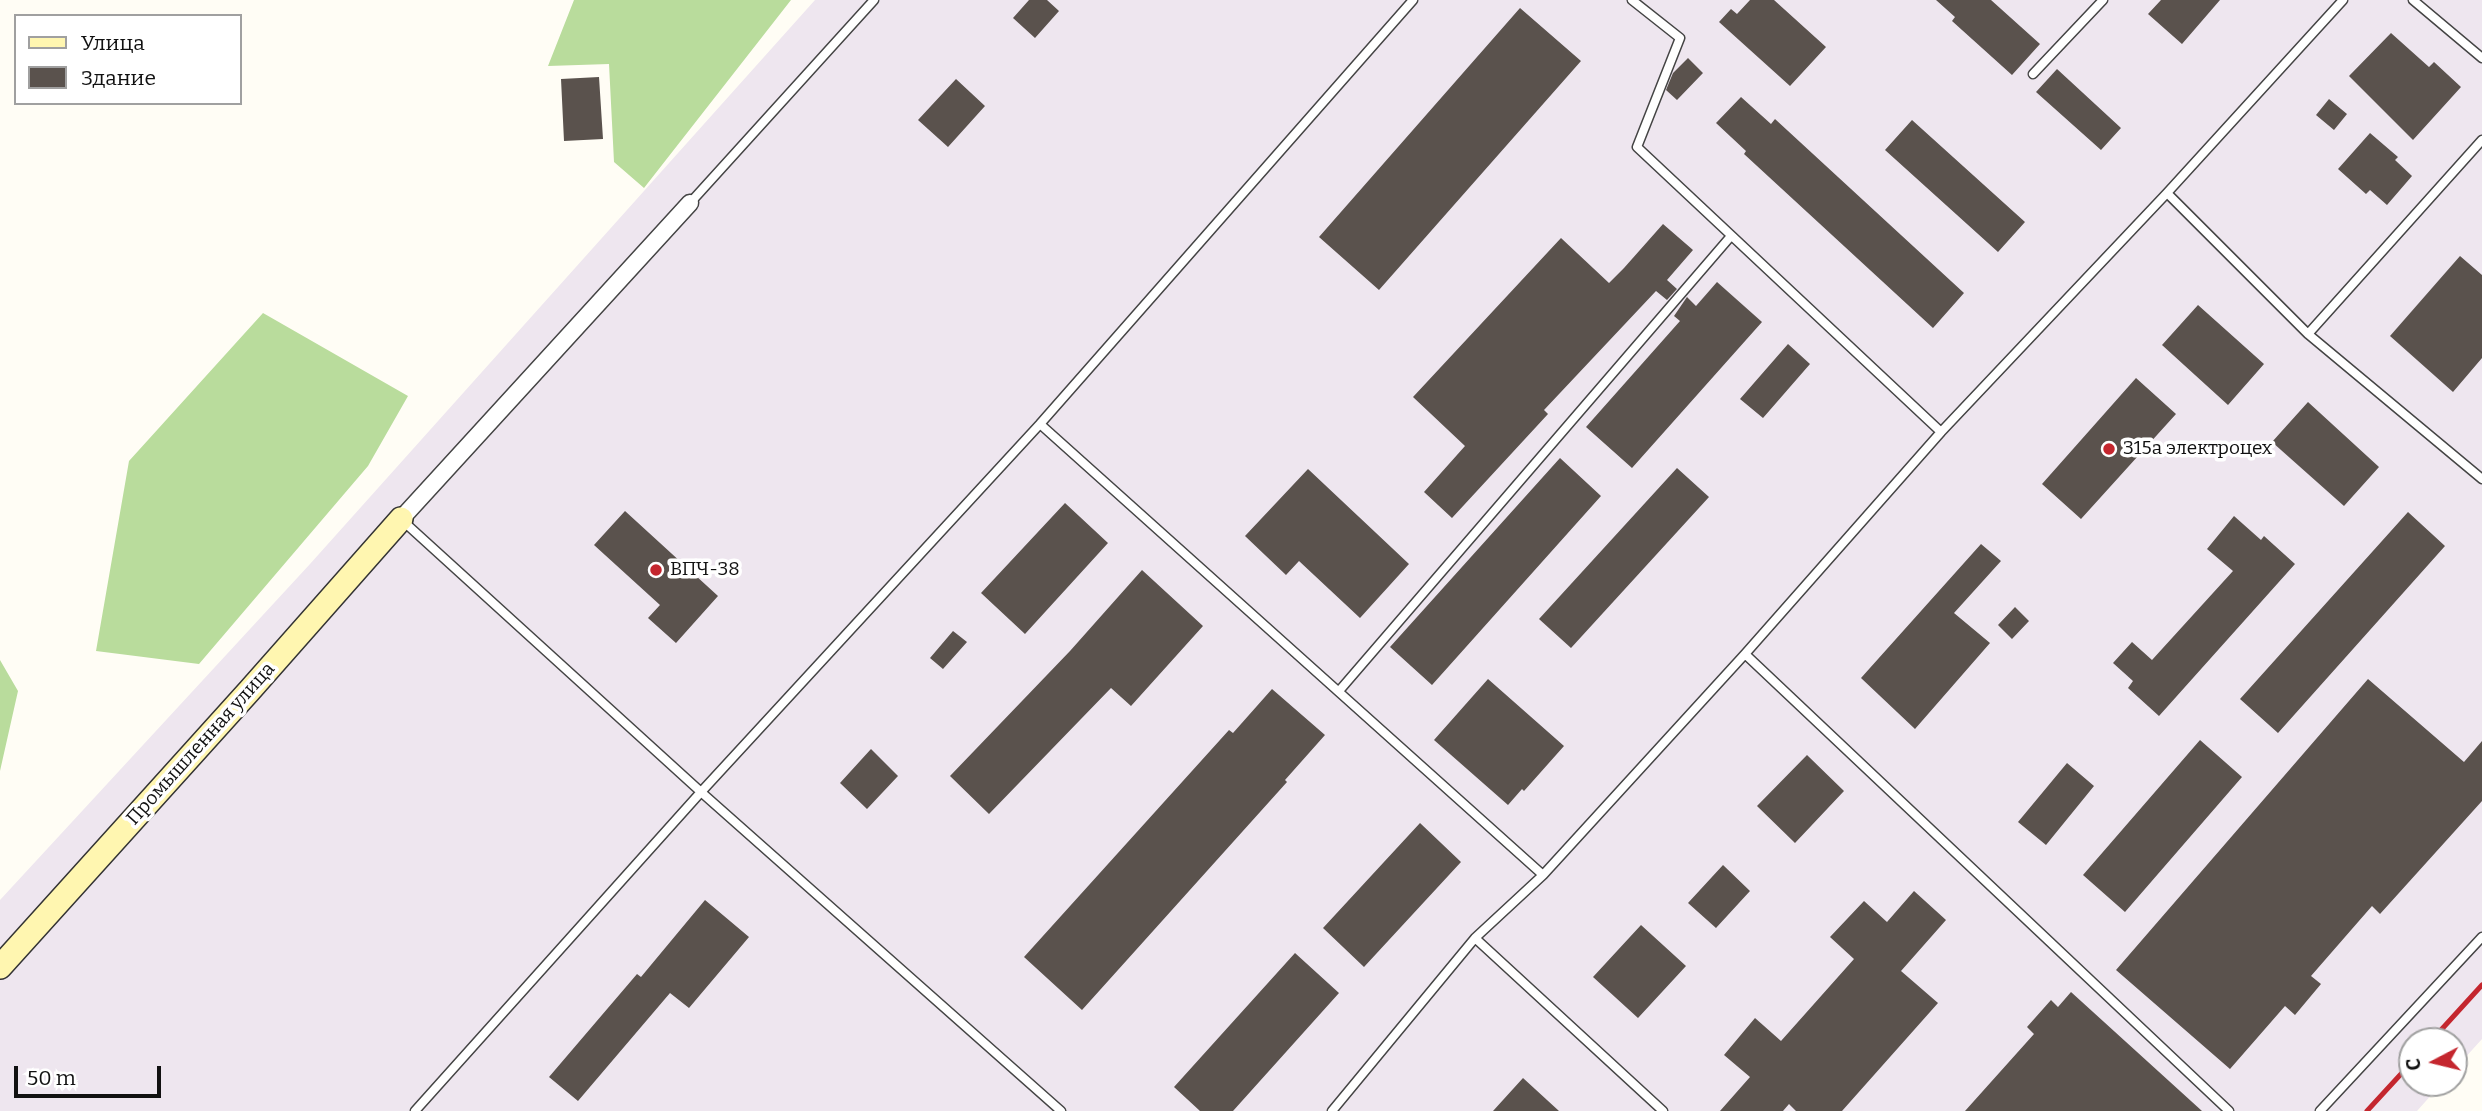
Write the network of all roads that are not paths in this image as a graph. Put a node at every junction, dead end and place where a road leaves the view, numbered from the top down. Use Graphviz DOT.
graph roads {
  1 [pos="874,0"];
  2 [pos="1413,0"];
  3 [pos="1632,0"];
  4 [pos="2103,0"];
  5 [pos="2343,0"];
  6 [pos="2413,0"];
  7 [pos="2482,58"];
  8 [pos="2033,74"];
  9 [pos="2482,140"];
  10 [pos="2167,193"];
  11 [pos="690,203"];
  12 [pos="1731,236"];
  13 [pos="2308,334"];
  14 [pos="1040,424"];
  15 [pos="1941,432"];
  16 [pos="2482,479"];
  17 [pos="401,519"];
  18 [pos="1745,654"];
  19 [pos="1339,691"];
  20 [pos="701,792"];
  21 [pos="1543,875"];
  22 [pos="2482,937"];
  23 [pos="1475,938"];
  24 [pos="0,967"];
  25 [pos="1338,1109"];
  26 [pos="415,1111"];
  27 [pos="1061,1111"];
  28 [pos="1663,1111"];
  29 [pos="2228,1111"];
  30 [pos="2320,1111"];
  1 -- 11 [label="lane"];
  2 -- 14 [label="lane"];
  3 -- 12 [label="lane"];
  4 -- 8 [label="lane"];
  5 -- 10 [label="lane"];
  6 -- 7 [label="lane"];
  9 -- 13 [label="lane"];
  10 -- 13 [label="lane"];
  10 -- 15 [label="lane"];
  11 -- 17 [label="street"];
  12 -- 15 [label="lane"];
  12 -- 19 [label="lane"];
  13 -- 16 [label="lane"];
  14 -- 19 [label="lane"];
  14 -- 20 [label="lane"];
  15 -- 18 [label="lane"];
  17 -- 20 [label="lane"];
  17 -- 24 [label="street, Промышленная улица"];
  18 -- 21 [label="lane"];
  18 -- 29 [label="lane"];
  19 -- 21 [label="lane"];
  20 -- 26 [label="lane"];
  20 -- 27 [label="lane"];
  21 -- 23 [label="lane"];
  22 -- 30 [label="lane"];
  23 -- 25 [label="lane"];
  23 -- 28 [label="lane"];
}
